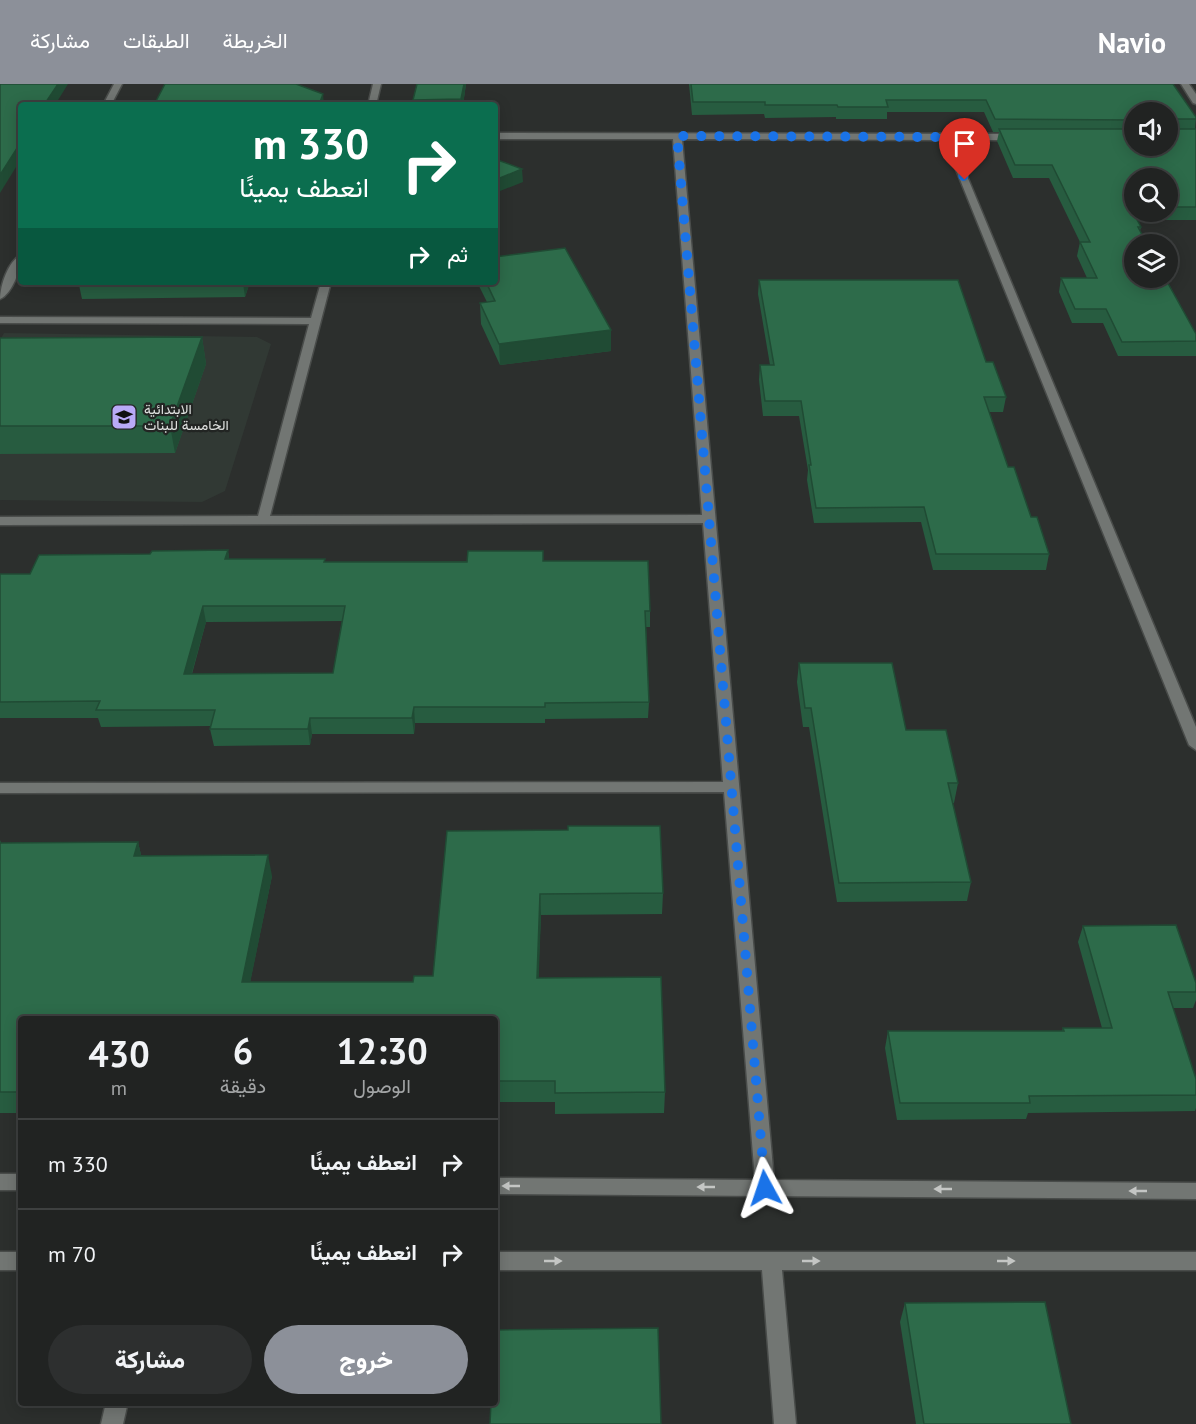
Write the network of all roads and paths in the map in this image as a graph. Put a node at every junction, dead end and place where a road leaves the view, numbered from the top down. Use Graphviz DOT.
graph roads {
  1 [pos="118,84"];
  2 [pos="377,84"];
  3 [pos="1185,84"];
  4 [pos="1196,100"];
  5 [pos="108,102"];
  6 [pos="373,102"];
  7 [pos="498,136"];
  8 [pos="677,136"];
  9 [pos="947,137"];
  10 [pos="1029,137"];
  11 [pos="18,263"];
  12 [pos="325,285"];
  13 [pos="0,296"];
  14 [pos="0,320"];
  15 [pos="315,321"];
  16 [pos="709,519"];
  17 [pos="263,520"];
  18 [pos="0,521"];
  19 [pos="1196,745"];
  20 [pos="731,787"];
  21 [pos="0,788"];
  22 [pos="0,1182"];
  23 [pos="18,1182"];
  24 [pos="498,1186"];
  25 [pos="765,1188"];
  26 [pos="1196,1191"];
  27 [pos="0,1261"];
  28 [pos="18,1261"];
  29 [pos="498,1261"];
  30 [pos="771,1261"];
  31 [pos="1196,1261"];
  32 [pos="116,1406"];
  33 [pos="112,1424"];
  34 [pos="784,1424"];
  1 -- 5 [label="street"];
  2 -- 6 [label="street"];
  3 -- 4 [label="street"];
  7 -- 8 [label="street"];
  8 -- 9 [label="street"];
  8 -- 16 [label="street"];
  9 -- 10 [label="street"];
  9 -- 19 [label="street"];
  11 -- 13 [label="street"];
  12 -- 15 [label="street"];
  14 -- 15 [label="street"];
  15 -- 17 [label="street"];
  16 -- 17 [label="street"];
  16 -- 20 [label="street"];
  17 -- 18 [label="street"];
  20 -- 21 [label="street"];
  20 -- 25 [label="street"];
  22 -- 23 [label="street"];
  25 -- 24 [label="street, one-way"];
  26 -- 25 [label="street, one-way"];
  27 -- 28 [label="street"];
  29 -- 30 [label="street, one-way"];
  30 -- 31 [label="street, one-way"];
  30 -- 34 [label="street"];
  32 -- 33 [label="street"];
}
